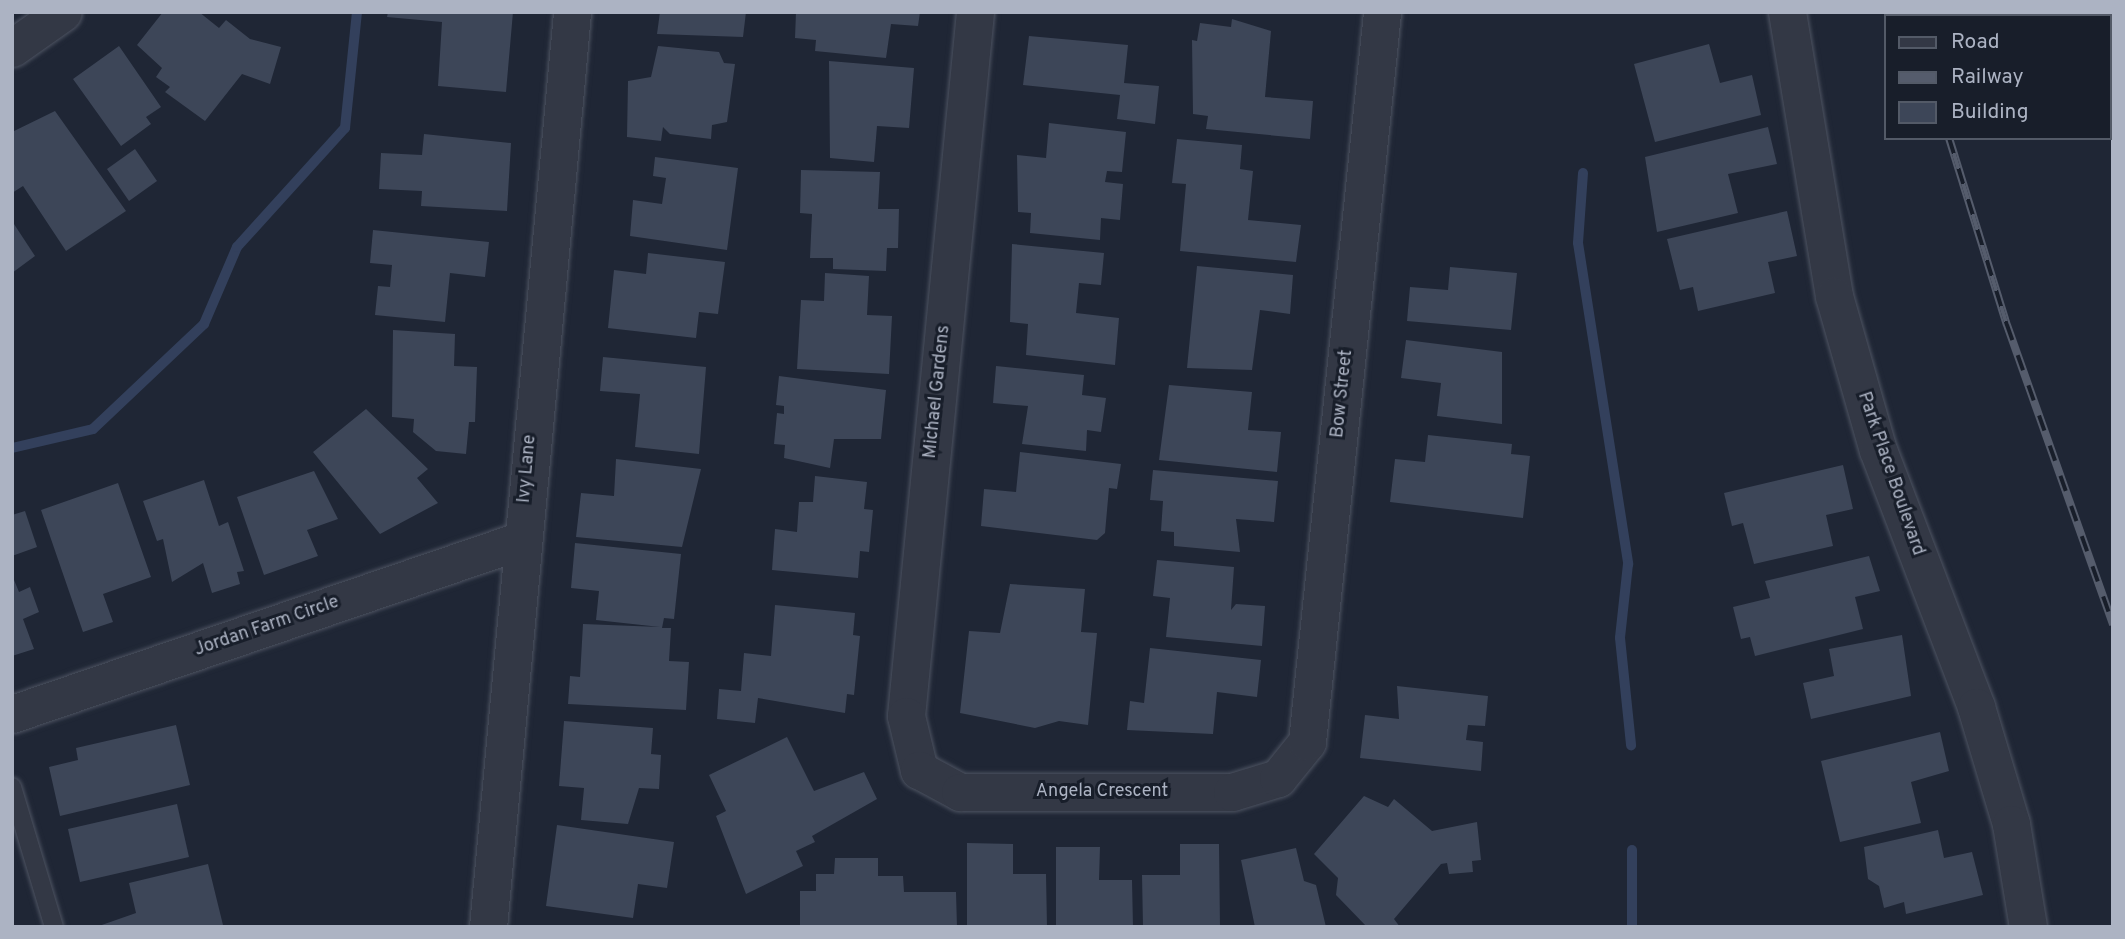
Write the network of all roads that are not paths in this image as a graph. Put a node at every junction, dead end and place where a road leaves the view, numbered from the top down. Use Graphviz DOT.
graph roads {
  1 [pos="63,12"];
  2 [pos="572,12"];
  3 [pos="975,12"];
  4 [pos="1382,12"];
  5 [pos="1787,12"];
  6 [pos="12,48"];
  7 [pos="522,540"];
  8 [pos="12,714"];
  9 [pos="919,770"];
  10 [pos="1287,771"];
  11 [pos="12,787"];
  12 [pos="54,927"];
  13 [pos="488,927"];
  14 [pos="2028,927"];
  1 -- 6 [label="street"];
  2 -- 7 [label="street, Ivy Lane"];
  3 -- 9 [label="street, Michael Gardens"];
  4 -- 10 [label="street, Bow Street"];
  5 -- 14 [label="street, Park Place Boulevard"];
  7 -- 8 [label="street, Jordan Farm Circle"];
  7 -- 13 [label="street, Ivy Lane"];
  9 -- 10 [label="street, Angela Crescent"];
  11 -- 12 [label="lane"];
}
